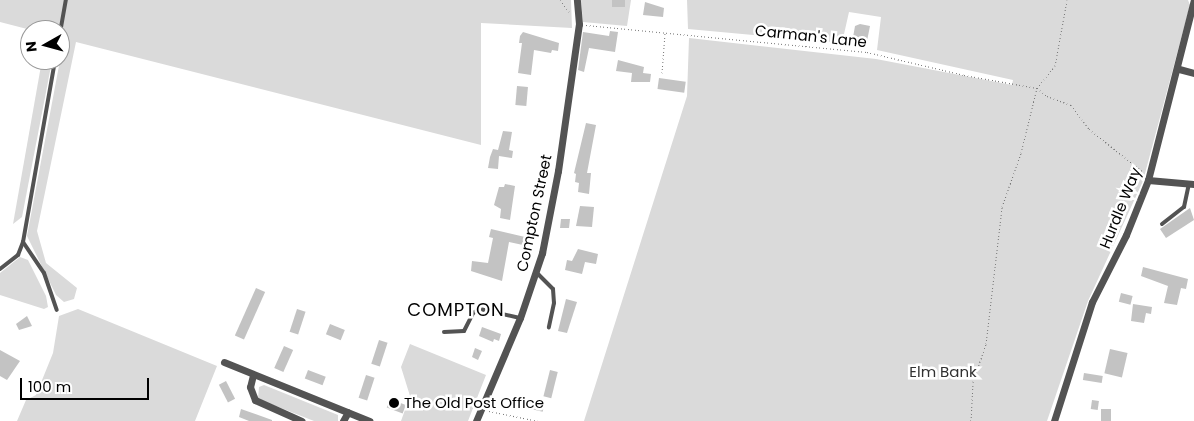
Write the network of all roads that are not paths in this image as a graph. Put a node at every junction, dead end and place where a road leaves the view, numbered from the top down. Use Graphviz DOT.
graph roads {
  1 [pos="66,0"];
  2 [pos="577,0"];
  3 [pos="1194,0"];
  4 [pos="62,20"];
  5 [pos="1179,69"];
  6 [pos="53,70"];
  7 [pos="1194,73"];
  8 [pos="1149,177"];
  9 [pos="1191,184"];
  10 [pos="1162,224"];
  11 [pos="23,242"];
  12 [pos="0,269"];
  13 [pos="536,272"];
  14 [pos="57,310"];
  15 [pos="520,318"];
  16 [pos="549,327"];
  17 [pos="444,332"];
  18 [pos="224,362"];
  19 [pos="253,375"];
  20 [pos="348,412"];
  21 [pos="302,421"];
  22 [pos="343,421"];
  23 [pos="369,421"];
  24 [pos="476,421"];
  25 [pos="1054,421"];
  1 -- 4 [label="lane"];
  2 -- 13 [label="street, Compton Street"];
  3 -- 5 [label="street, Hurdle Way"];
  5 -- 7 [label="street"];
  5 -- 8 [label="street, Hurdle Way"];
  6 -- 11 [label="lane"];
  8 -- 9 [label="street"];
  8 -- 25 [label="street, Hurdle Way"];
  9 -- 10 [label="lane"];
  11 -- 12 [label="lane"];
  11 -- 14 [label="lane"];
  13 -- 15 [label="street, Compton Street"];
  13 -- 16 [label="lane"];
  15 -- 17 [label="lane"];
  15 -- 24 [label="street, Compton Street"];
  18 -- 19 [label="street"];
  19 -- 20 [label="street"];
  19 -- 21 [label="street"];
  20 -- 22 [label="street"];
  20 -- 23 [label="street"];
}
